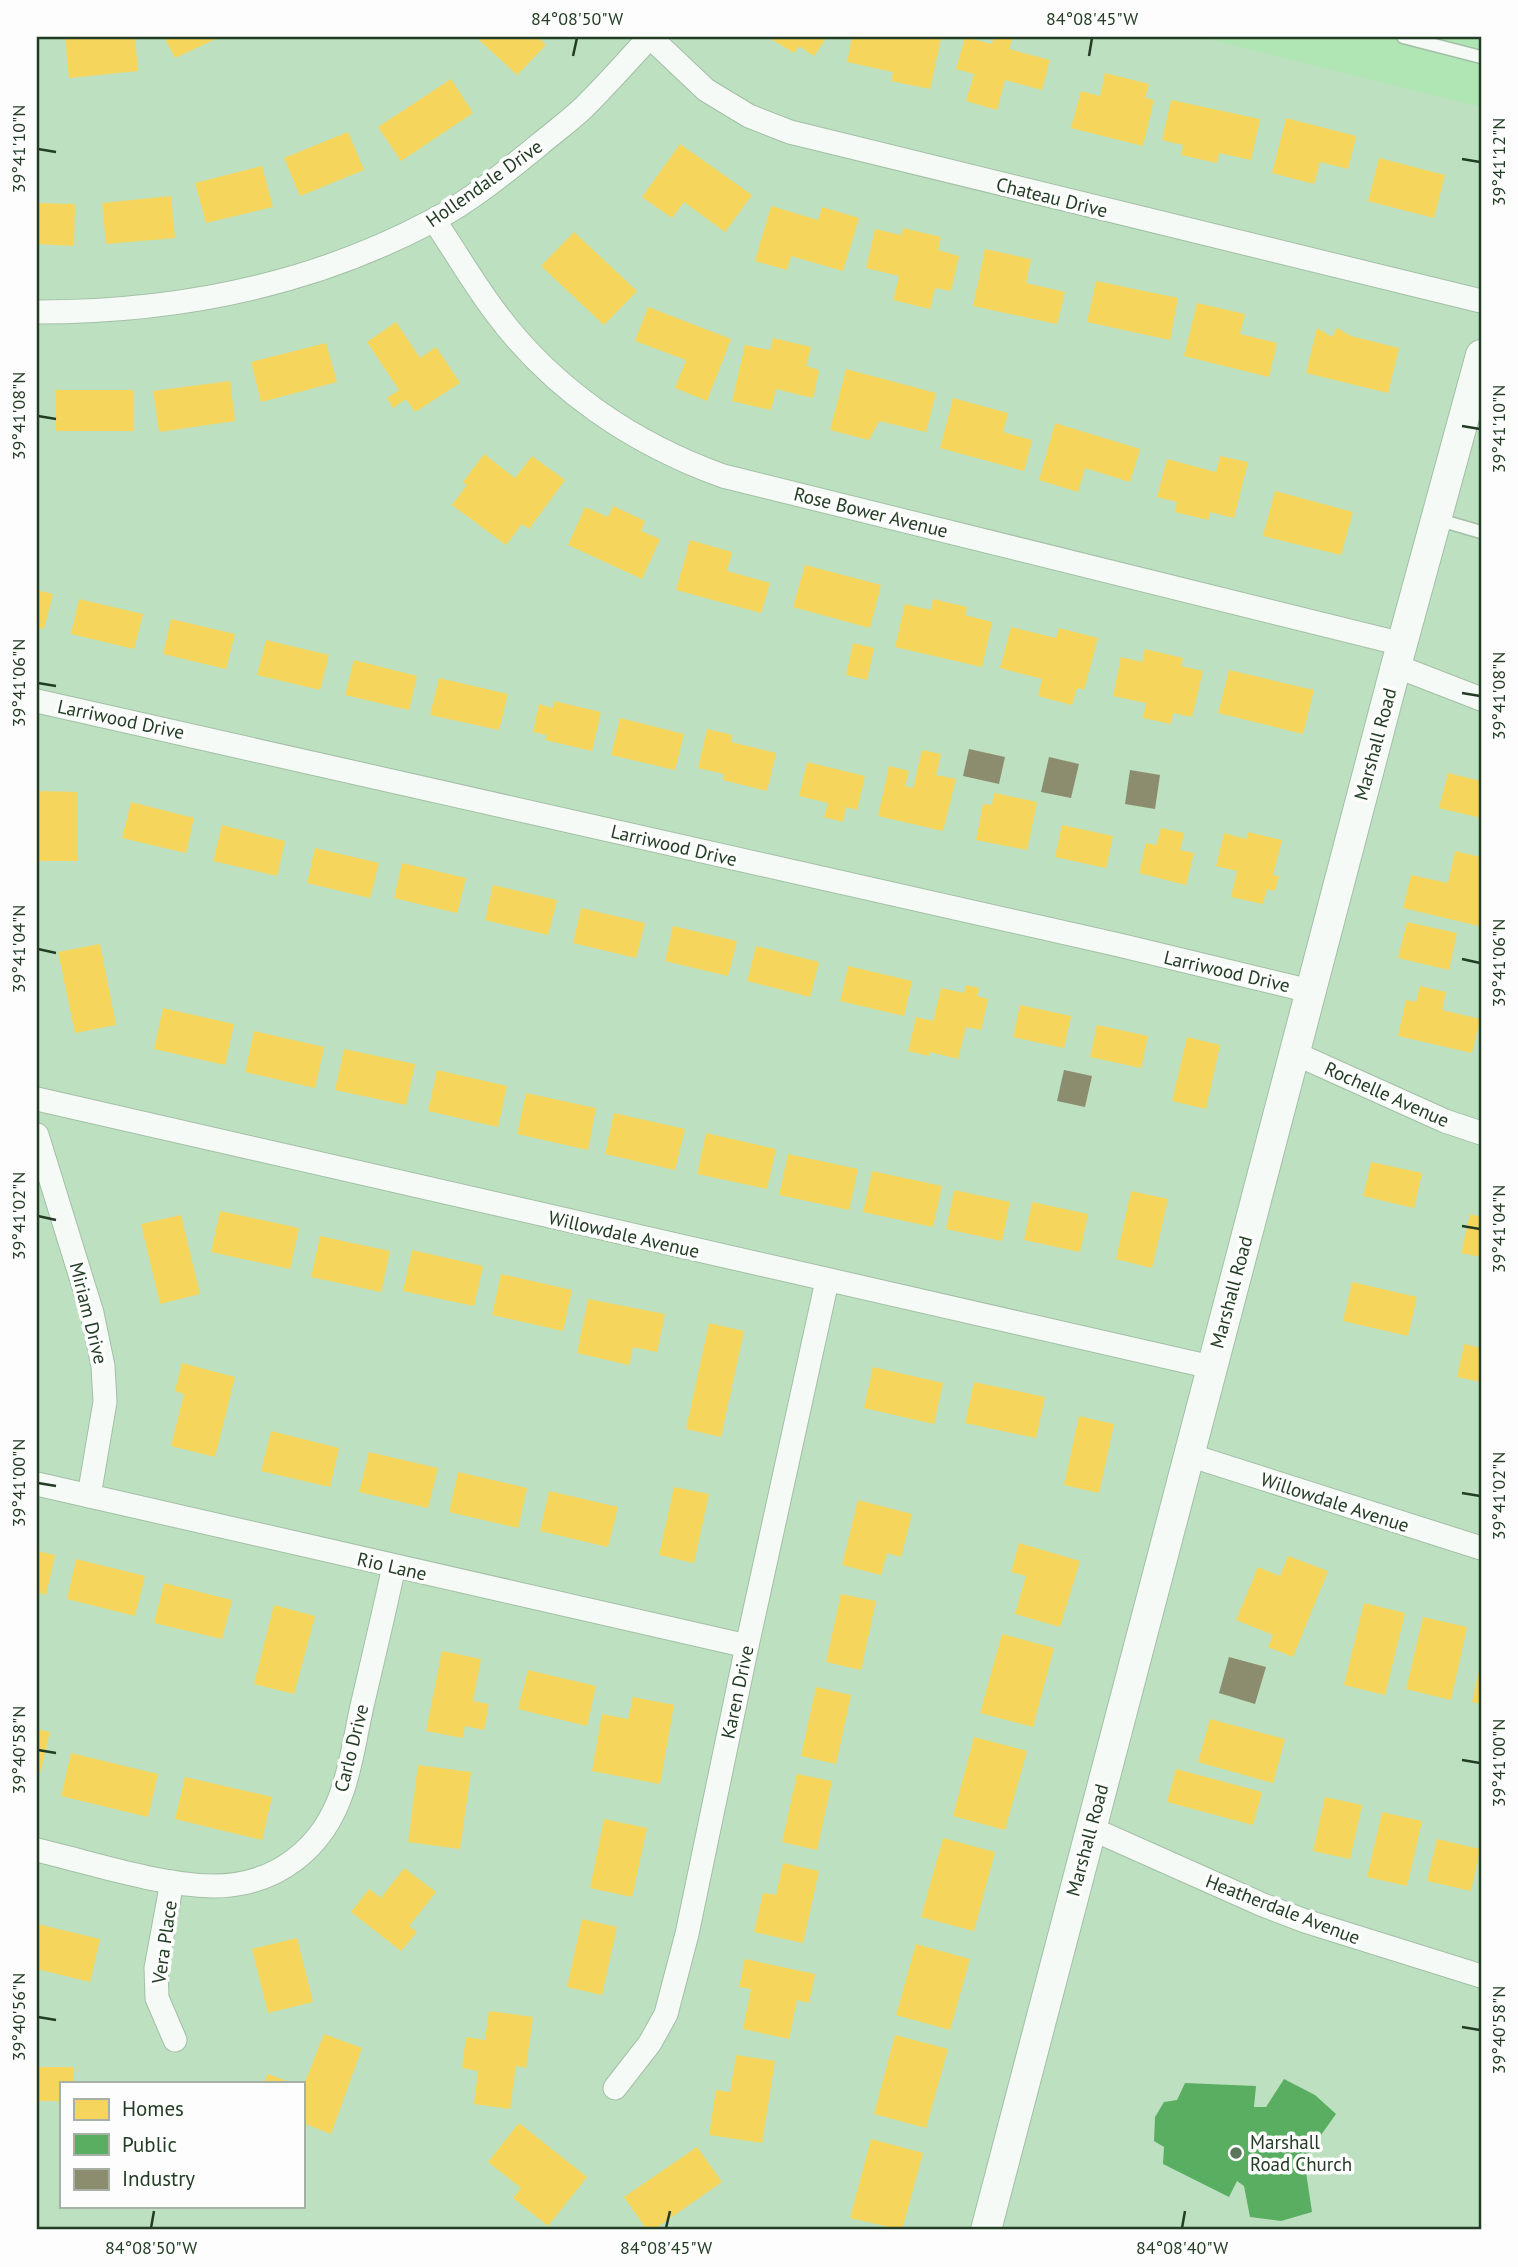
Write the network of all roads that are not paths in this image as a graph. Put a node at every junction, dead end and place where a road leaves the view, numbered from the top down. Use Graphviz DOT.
graph roads {
  1 [pos="650,37"];
  2 [pos="1403,37"];
  3 [pos="1462,37"];
  4 [pos="1458,50"];
  5 [pos="1481,57"];
  6 [pos="434,220"];
  7 [pos="1481,301"];
  8 [pos="37,312"];
  9 [pos="1481,355"];
  10 [pos="1436,519"];
  11 [pos="1481,533"];
  12 [pos="1399,655"];
  13 [pos="1481,699"];
  14 [pos="37,701"];
  15 [pos="1310,991"];
  16 [pos="1294,1053"];
  17 [pos="37,1099"];
  18 [pos="1481,1133"];
  19 [pos="37,1135"];
  20 [pos="827,1280"];
  21 [pos="1212,1367"];
  22 [pos="1189,1455"];
  23 [pos="37,1484"];
  24 [pos="89,1496"];
  25 [pos="1481,1548"];
  26 [pos="394,1566"];
  27 [pos="747,1646"];
  28 [pos="1090,1828"];
  29 [pos="37,1850"];
  30 [pos="172,1882"];
  31 [pos="1481,1976"];
  32 [pos="175,2040"];
  33 [pos="615,2088"];
  34 [pos="986,2230"];
  1 -- 6 [label="street, Hollendale Drive"];
  1 -- 7 [label="street, Chateau Drive"];
  2 -- 4 [label="lane"];
  3 -- 4 [label="lane"];
  4 -- 5 [label="lane"];
  6 -- 8 [label="street, Hollendale Drive"];
  6 -- 12 [label="street, Rose Bower Avenue"];
  9 -- 10 [label="street, Marshall Road"];
  10 -- 11 [label="lane"];
  10 -- 12 [label="street, Marshall Road"];
  12 -- 13 [label="street, Rose Bower Avenue"];
  12 -- 15 [label="street, Marshall Road"];
  14 -- 15 [label="street, Larriwood Drive"];
  15 -- 16 [label="street, Marshall Road"];
  16 -- 18 [label="street, Rochelle Avenue"];
  16 -- 21 [label="street, Marshall Road"];
  17 -- 20 [label="street, Willowdale Avenue"];
  19 -- 24 [label="street, Miriam Drive"];
  20 -- 21 [label="street, Willowdale Avenue"];
  20 -- 27 [label="street, Karen Drive"];
  21 -- 22 [label="street, Marshall Road"];
  22 -- 25 [label="street, Willowdale Avenue"];
  22 -- 28 [label="street, Marshall Road"];
  23 -- 24 [label="street, Rio Lane"];
  24 -- 26 [label="street, Rio Lane"];
  26 -- 27 [label="street, Rio Lane"];
  26 -- 30 [label="street, Carlo Drive"];
  27 -- 33 [label="street, Karen Drive"];
  28 -- 31 [label="street, Heatherdale Avenue"];
  28 -- 34 [label="street, Marshall Road"];
  29 -- 30 [label="street, Carlo Drive"];
  30 -- 32 [label="street, Vera Place"];
}
